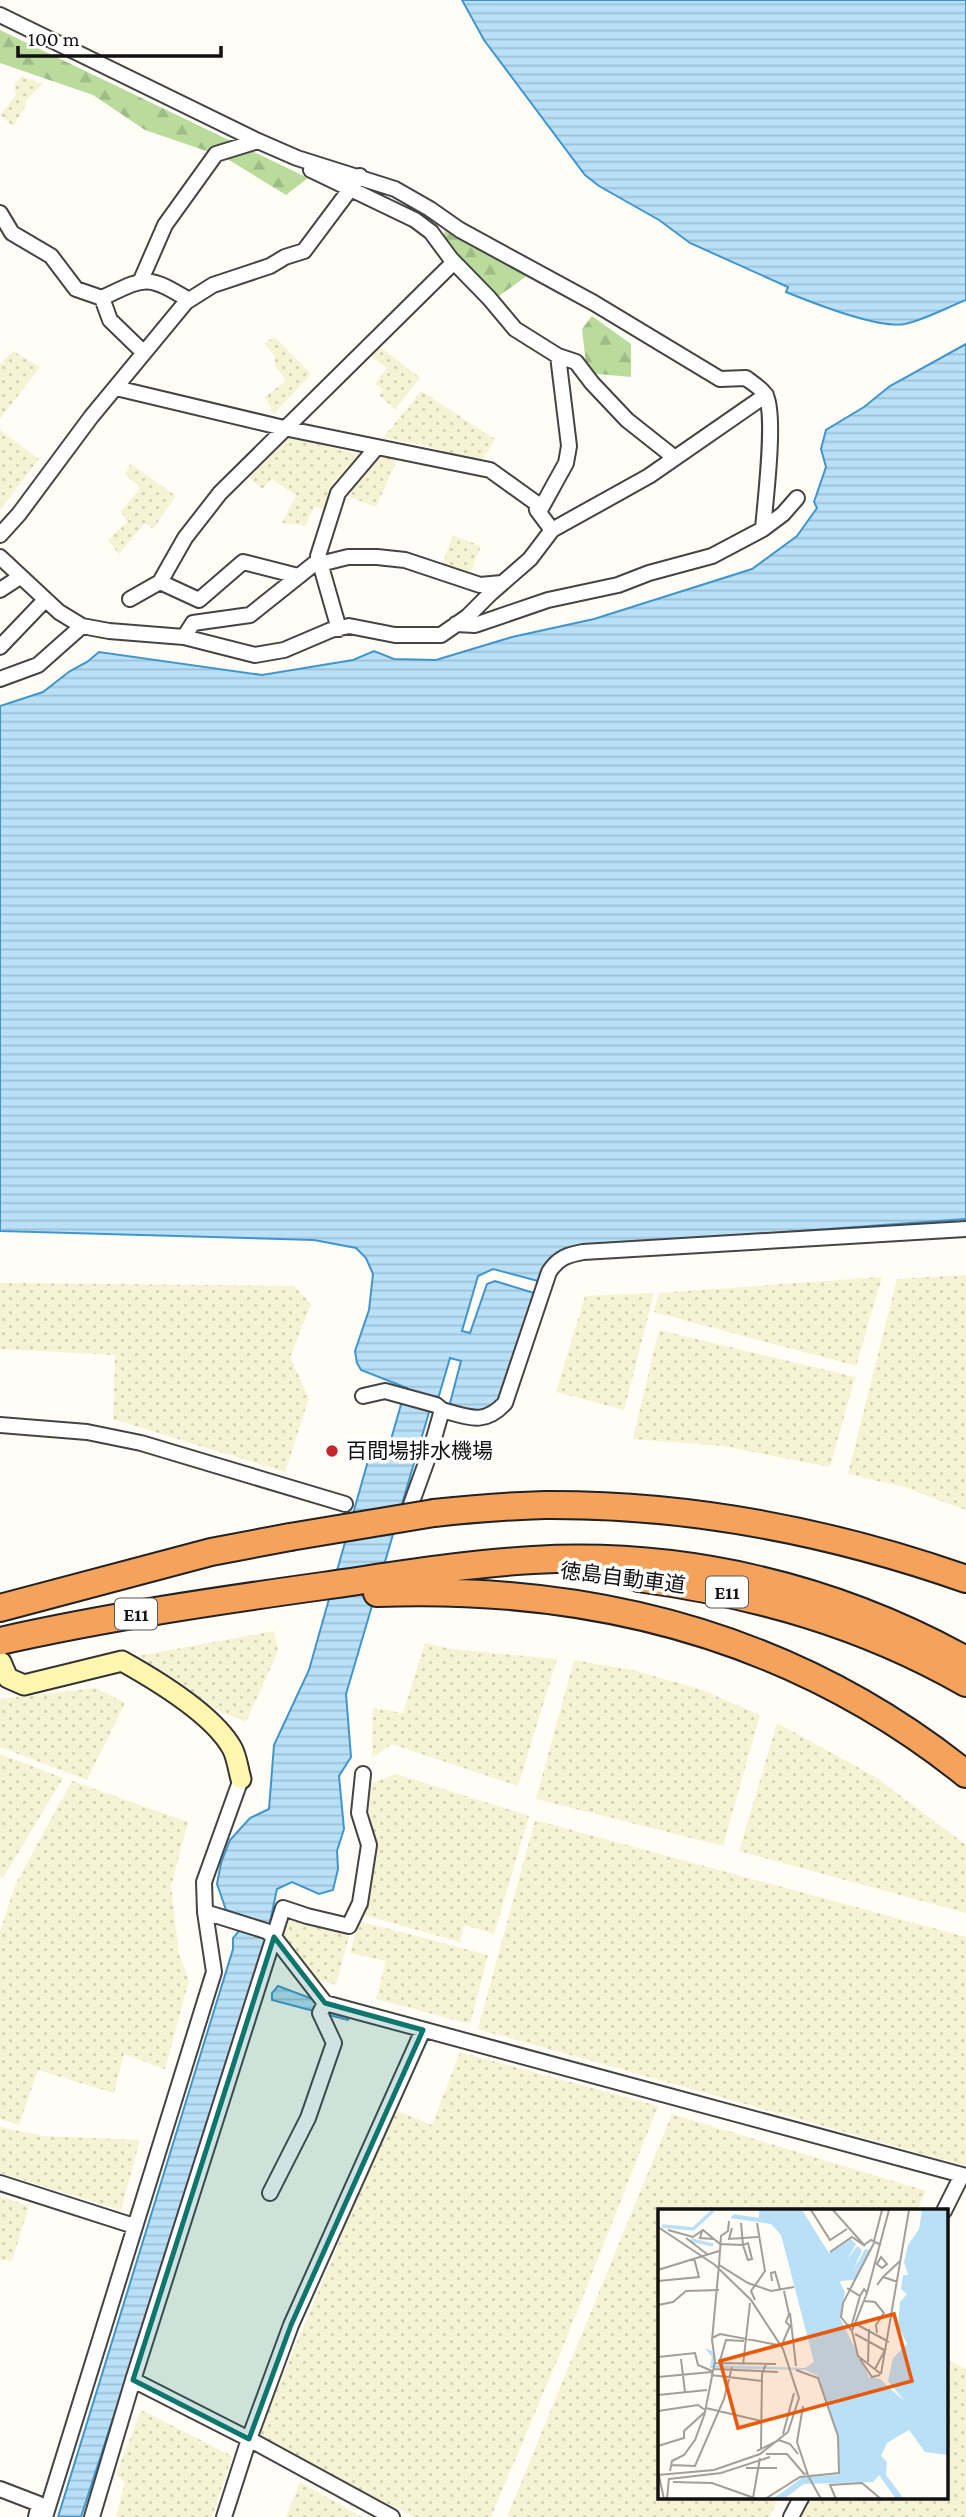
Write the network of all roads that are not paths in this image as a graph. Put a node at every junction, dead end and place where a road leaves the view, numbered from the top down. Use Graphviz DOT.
graph roads {
  1 [pos="0,15"];
  2 [pos="258,141"];
  3 [pos="355,182"];
  4 [pos="0,213"];
  5 [pos="454,262"];
  6 [pos="141,280"];
  7 [pos="102,298"];
  8 [pos="189,300"];
  9 [pos="144,353"];
  10 [pos="558,356"];
  11 [pos="116,388"];
  12 [pos="766,395"];
  13 [pos="284,428"];
  14 [pos="377,447"];
  15 [pos="675,458"];
  16 [pos="797,498"];
  17 [pos="539,512"];
  18 [pos="763,529"];
  19 [pos="552,530"];
  20 [pos="0,536"];
  21 [pos="0,557"];
  22 [pos="319,562"];
  23 [pos="298,576"];
  24 [pos="20,577"];
  25 [pos="160,582"];
  26 [pos="502,583"];
  27 [pos="0,590"];
  28 [pos="130,599"];
  29 [pos="45,600"];
  30 [pos="456,624"];
  31 [pos="82,625"];
  32 [pos="339,629"];
  33 [pos="184,637"];
  34 [pos="0,647"];
  35 [pos="0,679"];
  36 [pos="966,1229"];
  37 [pos="362,1396"];
  38 [pos="439,1408"];
  39 [pos="0,1426"];
  40 [pos="345,1504"];
  41 [pos="405,1522"];
  42 [pos="472,1565"];
  43 [pos="966,1579"];
  44 [pos="274,1593"];
  45 [pos="0,1608"];
  46 [pos="0,1641"];
  47 [pos="966,1660"];
  48 [pos="3,1674"];
  49 [pos="966,1683"];
  50 [pos="363,1774"];
  51 [pos="966,1774"];
  52 [pos="242,1779"];
  53 [pos="209,1913"];
  54 [pos="270,1934"];
  55 [pos="325,2003"];
  56 [pos="423,2030"];
  57 [pos="964,2175"];
  58 [pos="0,2183"];
  59 [pos="270,2193"];
  60 [pos="945,2209"];
  61 [pos="134,2226"];
  62 [pos="133,2380"];
  63 [pos="249,2439"];
  64 [pos="0,2489"];
  65 [pos="800,2500"];
  66 [pos="36,2517"];
  67 [pos="45,2517"];
  68 [pos="92,2517"];
  69 [pos="224,2517"];
  70 [pos="393,2517"];
  71 [pos="791,2517"];
  1 -- 2 [label="street"];
  2 -- 3 [label="street"];
  2 -- 6 [label="street"];
  3 -- 5 [label="street"];
  3 -- 8 [label="street"];
  3 -- 12 [label="street"];
  4 -- 7 [label="street"];
  5 -- 10 [label="street"];
  5 -- 13 [label="street"];
  6 -- 7 [label="street"];
  6 -- 8 [label="street"];
  7 -- 9 [label="street"];
  8 -- 9 [label="street"];
  9 -- 11 [label="street"];
  10 -- 15 [label="street"];
  10 -- 17 [label="street"];
  11 -- 13 [label="street"];
  11 -- 20 [label="street"];
  12 -- 15 [label="street"];
  12 -- 18 [label="street"];
  13 -- 14 [label="street"];
  13 -- 25 [label="street"];
  14 -- 17 [label="street"];
  14 -- 22 [label="street"];
  15 -- 19 [label="street"];
  16 -- 18 [label="street"];
  17 -- 19 [label="street"];
  18 -- 30 [label="street"];
  19 -- 26 [label="street"];
  21 -- 24 [label="street"];
  22 -- 23 [label="street"];
  22 -- 26 [label="street"];
  22 -- 32 [label="street"];
  23 -- 25 [label="street"];
  23 -- 33 [label="street"];
  24 -- 27 [label="street"];
  24 -- 29 [label="street"];
  25 -- 28 [label="street"];
  26 -- 30 [label="street"];
  29 -- 31 [label="street"];
  29 -- 34 [label="street"];
  30 -- 32 [label="street"];
  31 -- 33 [label="street"];
  31 -- 35 [label="street"];
  32 -- 33 [label="street"];
  36 -- 38 [label="street"];
  37 -- 38 [label="street"];
  38 -- 41 [label="street"];
  39 -- 40 [label="street"];
  42 -- 44 [label="highway, 徳島自動車道 / E11"];
  42 -- 47 [label="highway, 徳島自動車道 / E11"];
  42 -- 49 [label="highway, 徳島自動車道 / E11"];
  43 -- 45 [label="highway, bridge"];
  44 -- 46 [label="highway, 徳島自動車道 / E11"];
  44 -- 51 [label="highway"];
  48 -- 52 [label="main road"];
  50 -- 54 [label="street"];
  52 -- 53 [label="street"];
  53 -- 54 [label="street"];
  53 -- 61 [label="street"];
  54 -- 55 [label="street"];
  54 -- 62 [label="street"];
  55 -- 56 [label="street"];
  55 -- 59 [label="street"];
  56 -- 57 [label="street"];
  56 -- 63 [label="street"];
  57 -- 60 [label="street"];
  58 -- 61 [label="street"];
  61 -- 67 [label="street"];
  62 -- 63 [label="street"];
  62 -- 68 [label="street"];
  63 -- 69 [label="street"];
  63 -- 70 [label="street"];
  64 -- 66 [label="street"];
  65 -- 71 [label="street"];
}
